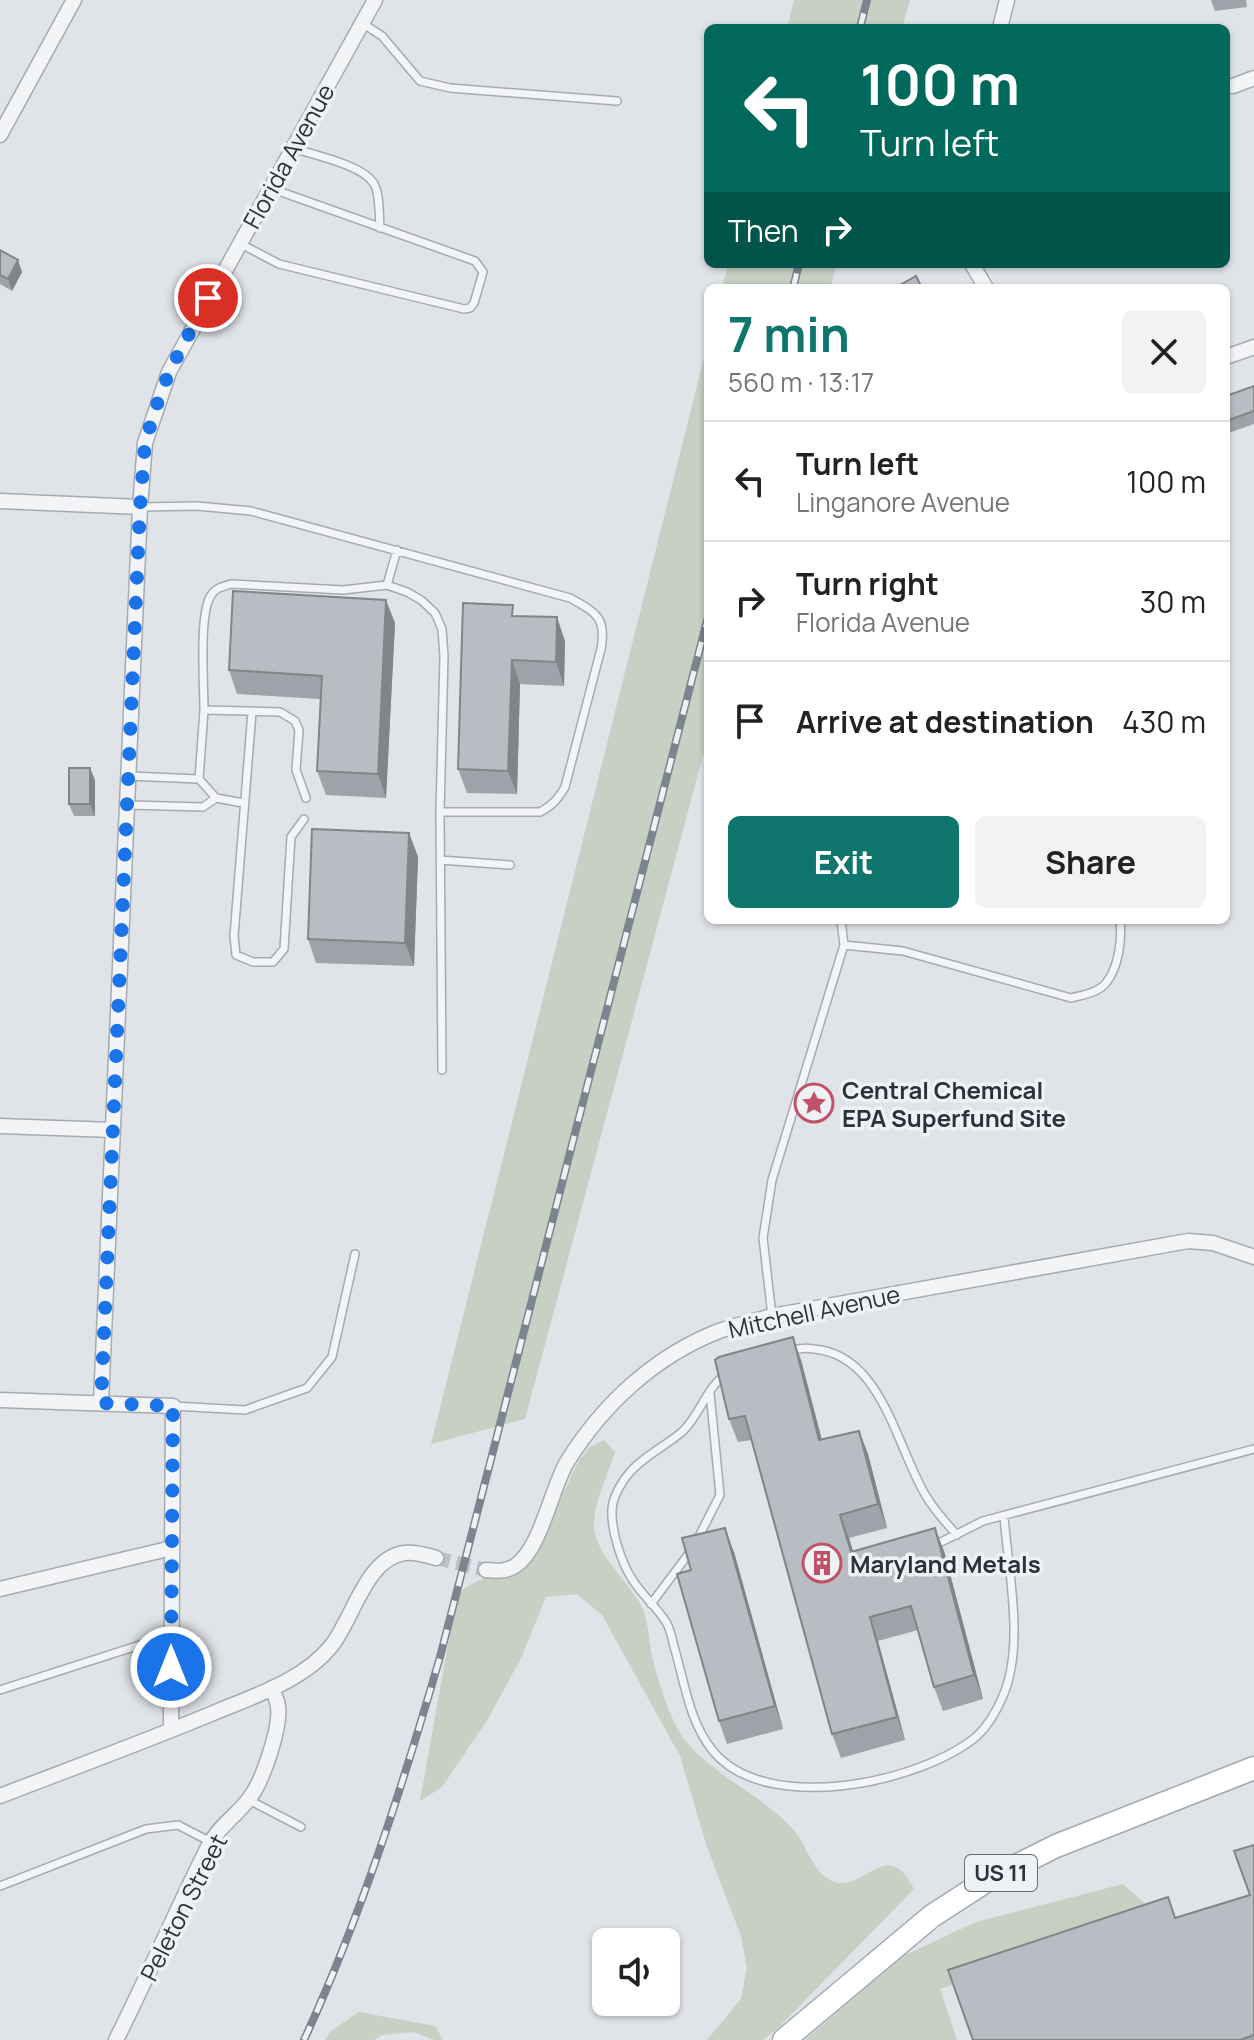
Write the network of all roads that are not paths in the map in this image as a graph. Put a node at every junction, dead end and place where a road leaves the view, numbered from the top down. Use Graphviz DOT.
graph roads {
  1 [pos="74,0"];
  2 [pos="375,0"];
  3 [pos="1007,0"];
  4 [pos="362,23"];
  5 [pos="1001,24"];
  6 [pos="1254,78"];
  7 [pos="1233,86"];
  8 [pos="617,101"];
  9 [pos="0,135"];
  10 [pos="293,148"];
  11 [pos="270,188"];
  12 [pos="380,228"];
  13 [pos="239,243"];
  14 [pos="1254,347"];
  15 [pos="1230,356"];
  16 [pos="0,501"];
  17 [pos="140,507"];
  18 [pos="397,550"];
  19 [pos="387,585"];
  20 [pos="204,710"];
  21 [pos="252,712"];
  22 [pos="129,776"];
  23 [pos="199,779"];
  24 [pos="216,798"];
  25 [pos="306,798"];
  26 [pos="243,803"];
  27 [pos="128,805"];
  28 [pos="440,812"];
  29 [pos="304,819"];
  30 [pos="440,860"];
  31 [pos="510,865"];
  32 [pos="841,924"];
  33 [pos="1121,924"];
  34 [pos="844,945"];
  35 [pos="442,1070"];
  36 [pos="0,1126"];
  37 [pos="113,1130"];
  38 [pos="355,1254"];
  39 [pos="1254,1257"];
  40 [pos="772,1316"];
  41 [pos="788,1352"];
  42 [pos="735,1370"];
  43 [pos="709,1391"];
  44 [pos="0,1400"];
  45 [pos="101,1403"];
  46 [pos="173,1406"];
  47 [pos="1254,1449"];
  48 [pos="1004,1516"];
  49 [pos="957,1535"];
  50 [pos="928,1547"];
  51 [pos="172,1548"];
  52 [pos="436,1558"];
  53 [pos="486,1570"];
  54 [pos="0,1589"];
  55 [pos="651,1604"];
  56 [pos="171,1635"];
  57 [pos="272,1688"];
  58 [pos="0,1690"];
  59 [pos="171,1730"];
  60 [pos="1254,1768"];
  61 [pos="0,1796"];
  62 [pos="249,1800"];
  63 [pos="301,1827"];
  64 [pos="211,1842"];
  65 [pos="0,1886"];
  66 [pos="116,2040"];
  67 [pos="784,2040"];
  1 -- 9 [label="street"];
  2 -- 4 [label="street, Florida Avenue"];
  3 -- 5 [label="street"];
  4 -- 8 [label="lane"];
  4 -- 10 [label="street, Florida Avenue"];
  6 -- 7 [label="street"];
  10 -- 11 [label="street, Florida Avenue"];
  10 -- 12 [label="lane"];
  11 -- 12 [label="lane"];
  11 -- 13 [label="street, Florida Avenue"];
  12 -- 13 [label="lane"];
  13 -- 17 [label="street, Florida Avenue"];
  14 -- 15 [label="street"];
  16 -- 17 [label="street"];
  17 -- 18 [label="lane"];
  17 -- 22 [label="street, Florida Avenue"];
  18 -- 19 [label="lane"];
  18 -- 28 [label="lane"];
  19 -- 20 [label="lane"];
  19 -- 28 [label="lane"];
  20 -- 21 [label="lane"];
  20 -- 23 [label="lane"];
  21 -- 25 [label="lane"];
  21 -- 26 [label="lane"];
  22 -- 23 [label="lane"];
  22 -- 27 [label="street, Florida Avenue"];
  23 -- 24 [label="lane"];
  24 -- 26 [label="lane"];
  24 -- 27 [label="lane"];
  26 -- 29 [label="lane"];
  27 -- 37 [label="street, Florida Avenue"];
  28 -- 30 [label="lane"];
  30 -- 31 [label="lane"];
  30 -- 35 [label="lane"];
  32 -- 34 [label="lane"];
  33 -- 34 [label="lane"];
  34 -- 40 [label="lane"];
  36 -- 37 [label="street"];
  37 -- 45 [label="street, Florida Avenue"];
  38 -- 46 [label="lane"];
  39 -- 40 [label="street, Mitchell Avenue"];
  40 -- 53 [label="street, Mitchell Avenue"];
  41 -- 49 [label="lane"];
  42 -- 43 [label="lane"];
  43 -- 55 [label="lane"];
  43 -- 55 [label="lane"];
  44 -- 45 [label="street"];
  45 -- 46 [label="street"];
  46 -- 51 [label="street"];
  47 -- 48 [label="lane"];
  48 -- 49 [label="lane"];
  48 -- 55 [label="lane"];
  49 -- 50 [label="lane"];
  51 -- 54 [label="street"];
  51 -- 56 [label="street"];
  52 -- 57 [label="street"];
  56 -- 58 [label="lane"];
  56 -- 59 [label="street"];
  57 -- 59 [label="street"];
  57 -- 62 [label="street, Peleton Street"];
  59 -- 61 [label="street"];
  60 -- 67 [label="main road, US 11"];
  62 -- 63 [label="lane"];
  62 -- 64 [label="street, Peleton Street"];
  64 -- 65 [label="lane"];
  64 -- 66 [label="street, Peleton Street"];
}
